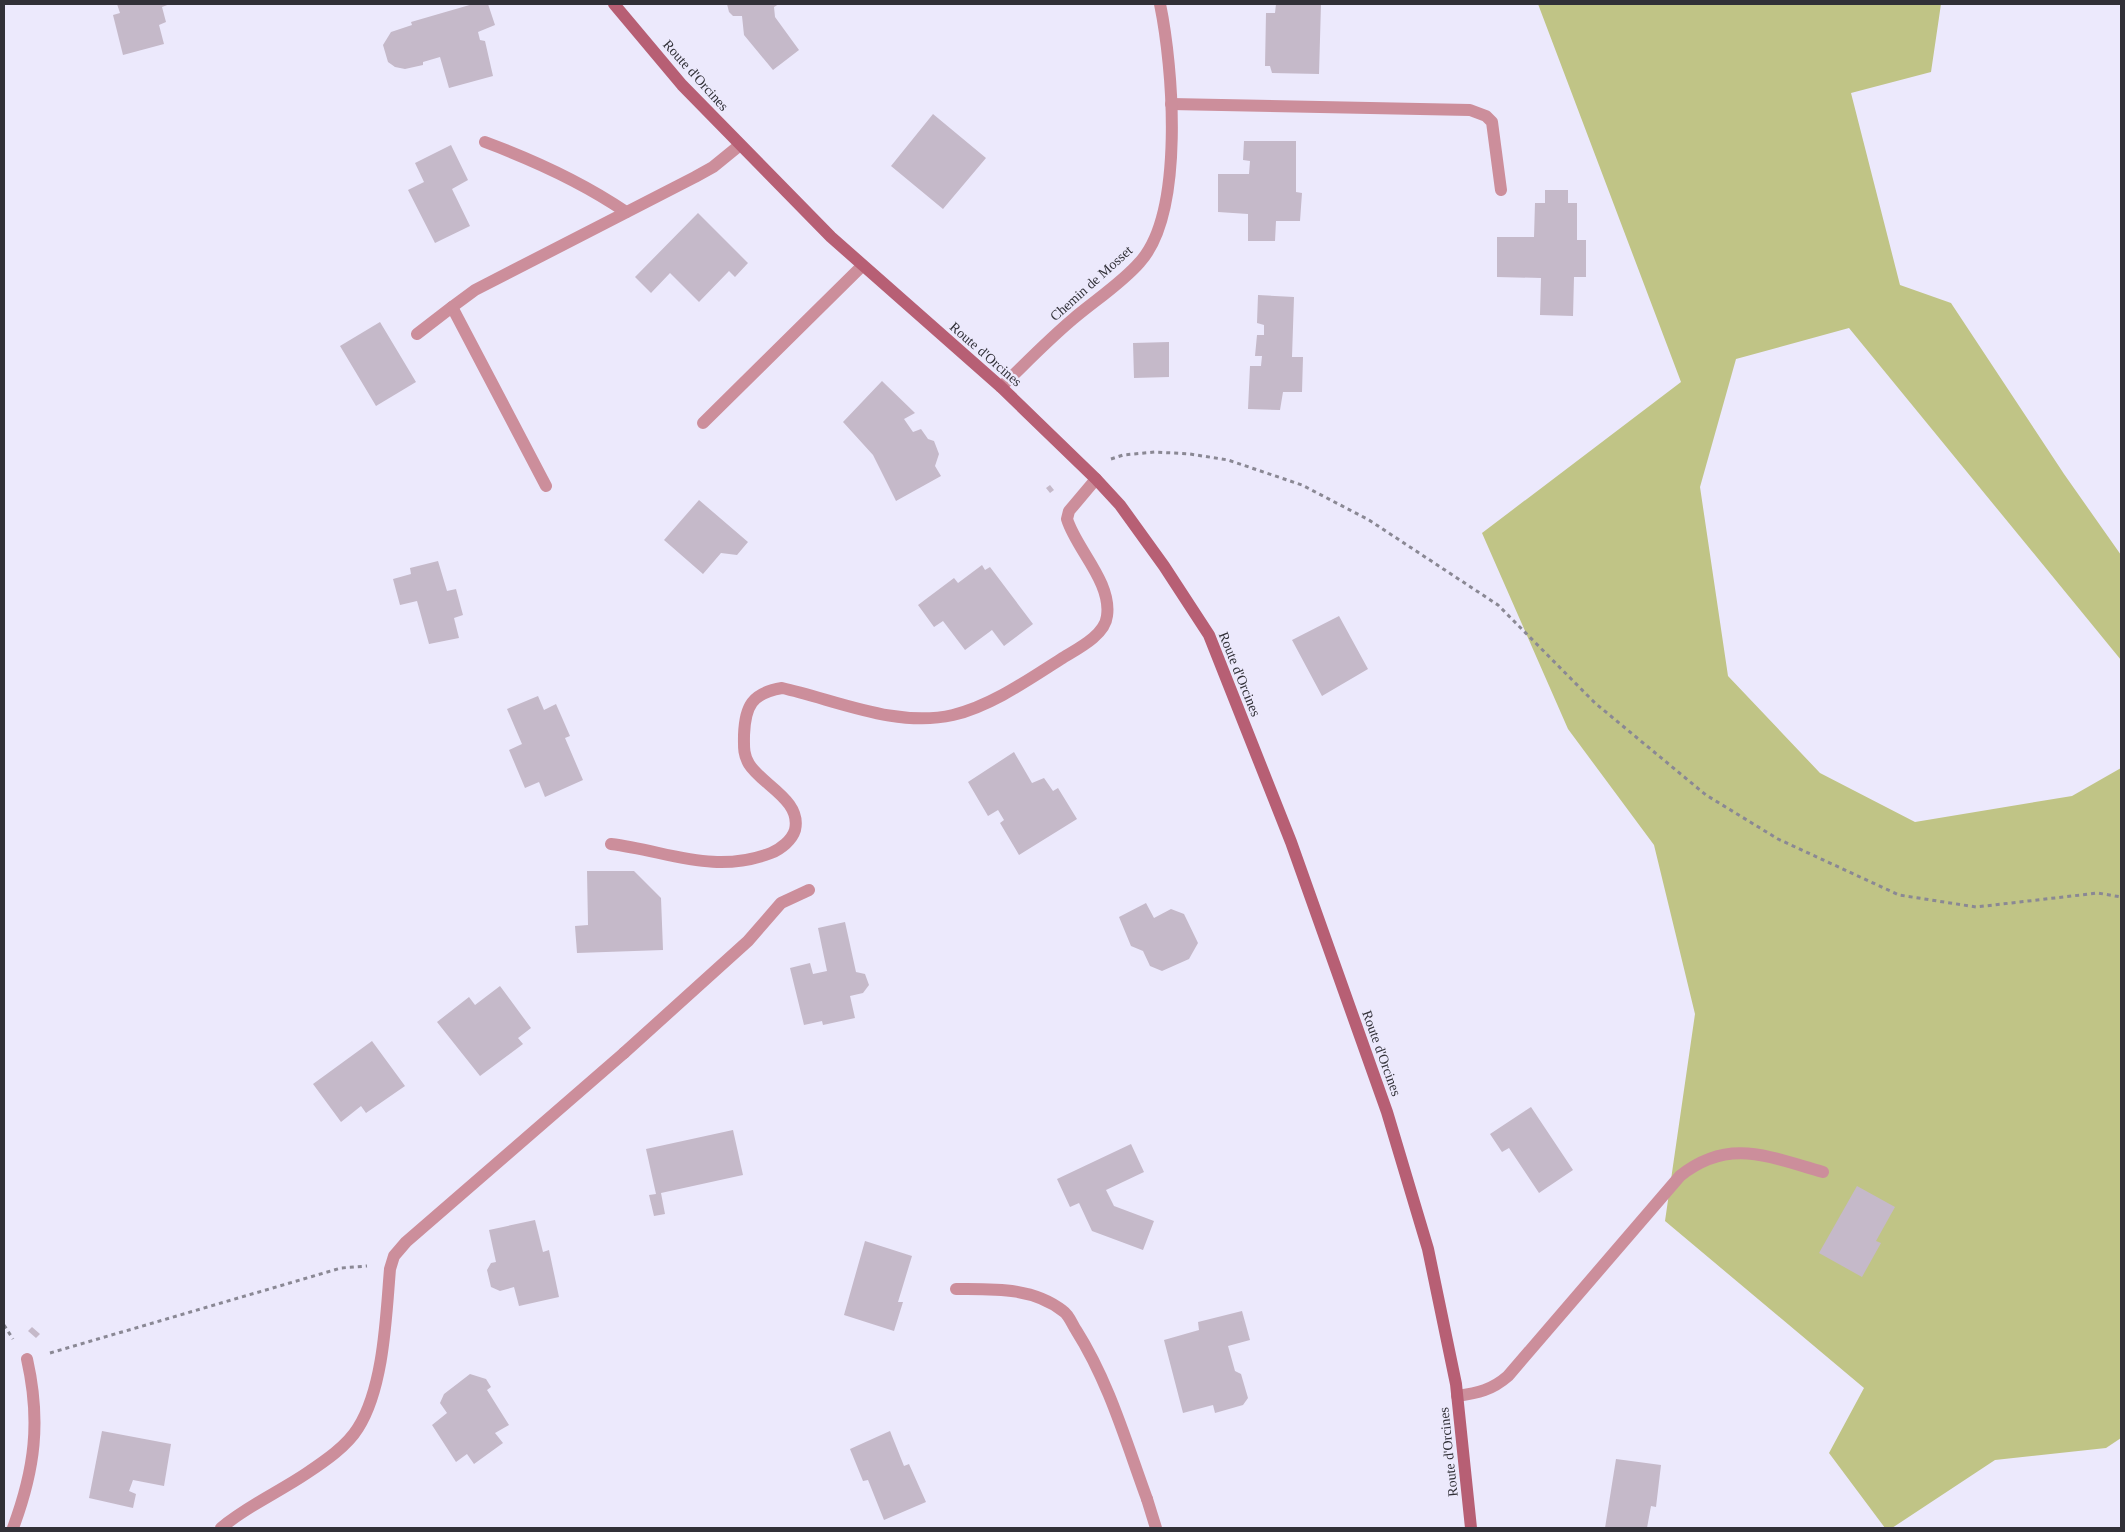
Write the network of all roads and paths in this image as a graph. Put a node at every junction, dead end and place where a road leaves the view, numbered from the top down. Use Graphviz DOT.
graph roads {
  1 [pos="614,4"];
  2 [pos="1160,4"];
  3 [pos="1171,104"];
  4 [pos="485,142"];
  5 [pos="740,145"];
  6 [pos="1501,190"];
  7 [pos="626,212"];
  8 [pos="862,266"];
  9 [pos="452,307"];
  10 [pos="417,334"];
  11 [pos="1001,386"];
  12 [pos="703,423"];
  13 [pos="1093,475"];
  14 [pos="546,486"];
  15 [pos="611,844"];
  16 [pos="809,890"];
  17 [pos="2121,897"];
  18 [pos="1823,1172"];
  19 [pos="390,1269"];
  20 [pos="956,1288"];
  21 [pos="27,1359"];
  22 [pos="1457,1396"];
  23 [pos="14,1528"];
  24 [pos="221,1528"];
  25 [pos="1156,1528"];
  26 [pos="1470,1528"];
  1 -- 5 [label="main road, Route d'Orcines"];
  2 -- 3 [label="street, Chemin de Mosset"];
  3 -- 6 [label="street"];
  3 -- 11 [label="street, Chemin de Mosset"];
  4 -- 7 [label="street"];
  5 -- 7 [label="street"];
  5 -- 8 [label="main road, Route d'Orcines"];
  7 -- 9 [label="street"];
  8 -- 11 [label="main road, Route d'Orcines"];
  8 -- 12 [label="street"];
  9 -- 10 [label="street"];
  9 -- 14 [label="street"];
  11 -- 13 [label="main road, Route d'Orcines"];
  13 -- 15 [label="street"];
  13 -- 17 [label="path"];
  13 -- 22 [label="main road, Route d'Orcines"];
  16 -- 19 [label="street"];
  18 -- 22 [label="street"];
  19 -- 21 [label="path"];
  19 -- 24 [label="street"];
  20 -- 25 [label="street"];
  21 -- 23 [label="street"];
  22 -- 26 [label="main road, Route d'Orcines"];
}
